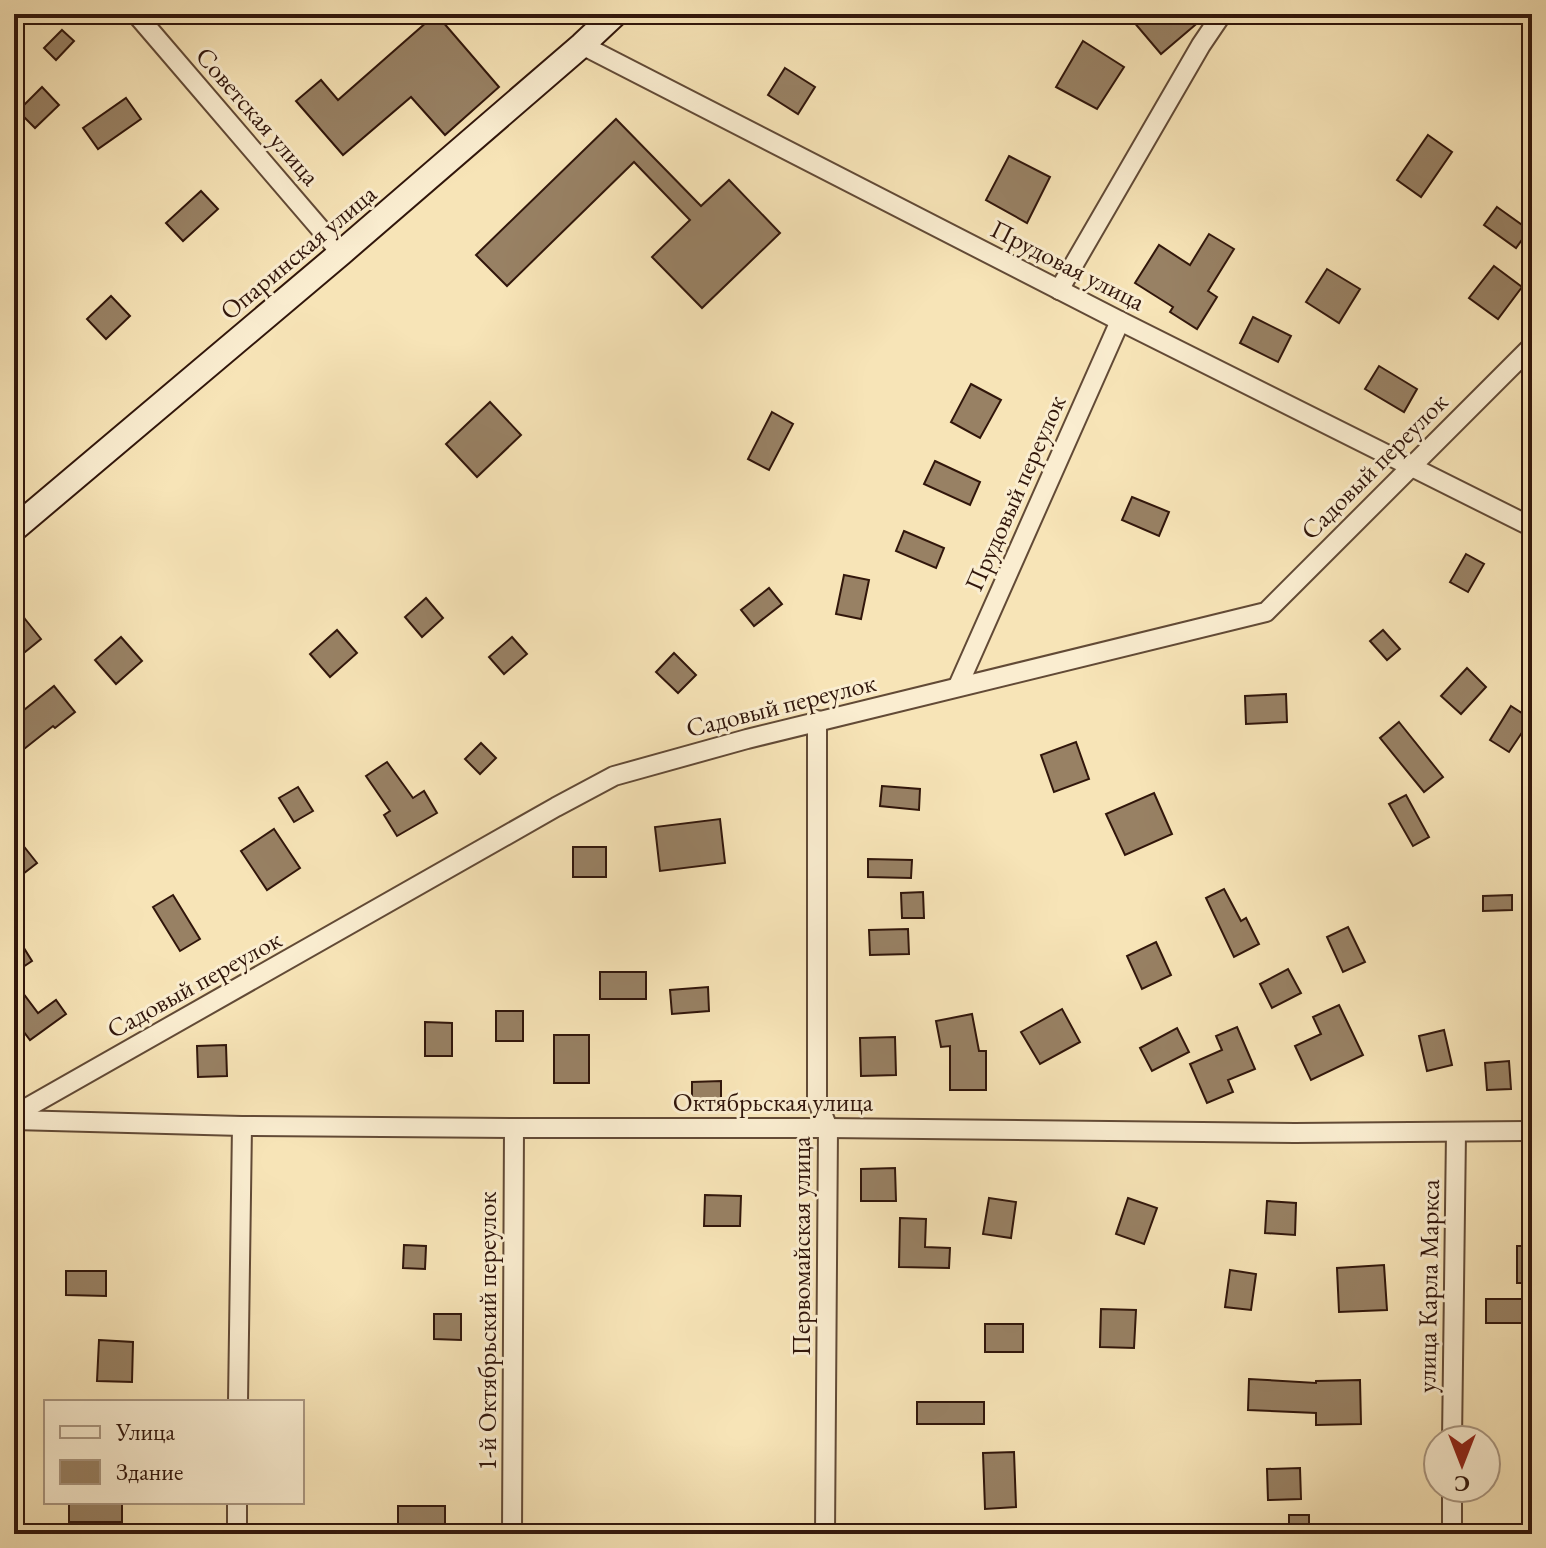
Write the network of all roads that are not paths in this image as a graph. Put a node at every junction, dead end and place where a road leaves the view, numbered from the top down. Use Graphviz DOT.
graph roads {
  1 [pos="136,14"];
  2 [pos="615,14"];
  3 [pos="1222,14"];
  4 [pos="582,45"];
  5 [pos="341,253"];
  6 [pos="1059,290"];
  7 [pos="1120,321"];
  8 [pos="1532,346"];
  9 [pos="1410,466"];
  10 [pos="1532,527"];
  11 [pos="14,529"];
  12 [pos="958,686"];
  13 [pos="817,720"];
  14 [pos="14,1118"];
  15 [pos="242,1126"];
  16 [pos="514,1128"];
  17 [pos="828,1128"];
  18 [pos="1532,1131"];
  19 [pos="1456,1133"];
  20 [pos="238,1400"];
  21 [pos="1452,1424"];
  22 [pos="237,1504"];
  23 [pos="1452,1504"];
  24 [pos="237,1534"];
  25 [pos="512,1534"];
  26 [pos="825,1534"];
  27 [pos="1452,1534"];
  1 -- 5 [label="street, Советская улица"];
  2 -- 4 [label="main road, Опаринская улица"];
  3 -- 6 [label="street"];
  4 -- 5 [label="main road, Опаринская улица"];
  4 -- 6 [label="street, Прудовая улица"];
  5 -- 11 [label="main road, Опаринская улица"];
  6 -- 7 [label="street, Прудовая улица"];
  7 -- 9 [label="street, Прудовая улица"];
  7 -- 12 [label="street, Прудовый переулок"];
  8 -- 9 [label="street, Садовый переулок"];
  9 -- 10 [label="street, Прудовая улица"];
  9 -- 12 [label="street, Садовый переулок"];
  12 -- 13 [label="street, Садовый переулок"];
  13 -- 14 [label="street, Садовый переулок"];
  13 -- 17 [label="street, Первомайская улица"];
  14 -- 15 [label="street, Октябрьская улица"];
  15 -- 16 [label="street, Октябрьская улица"];
  15 -- 20 [label="street"];
  16 -- 17 [label="street, Октябрьская улица"];
  16 -- 25 [label="street, 1-й Октябрьский переулок"];
  17 -- 19 [label="street, Октябрьская улица"];
  17 -- 26 [label="street, Первомайская улица"];
  18 -- 19 [label="street, Октябрьская улица"];
  19 -- 21 [label="street, улица Карла Маркса"];
  22 -- 24 [label="street"];
  23 -- 27 [label="street"];
}
